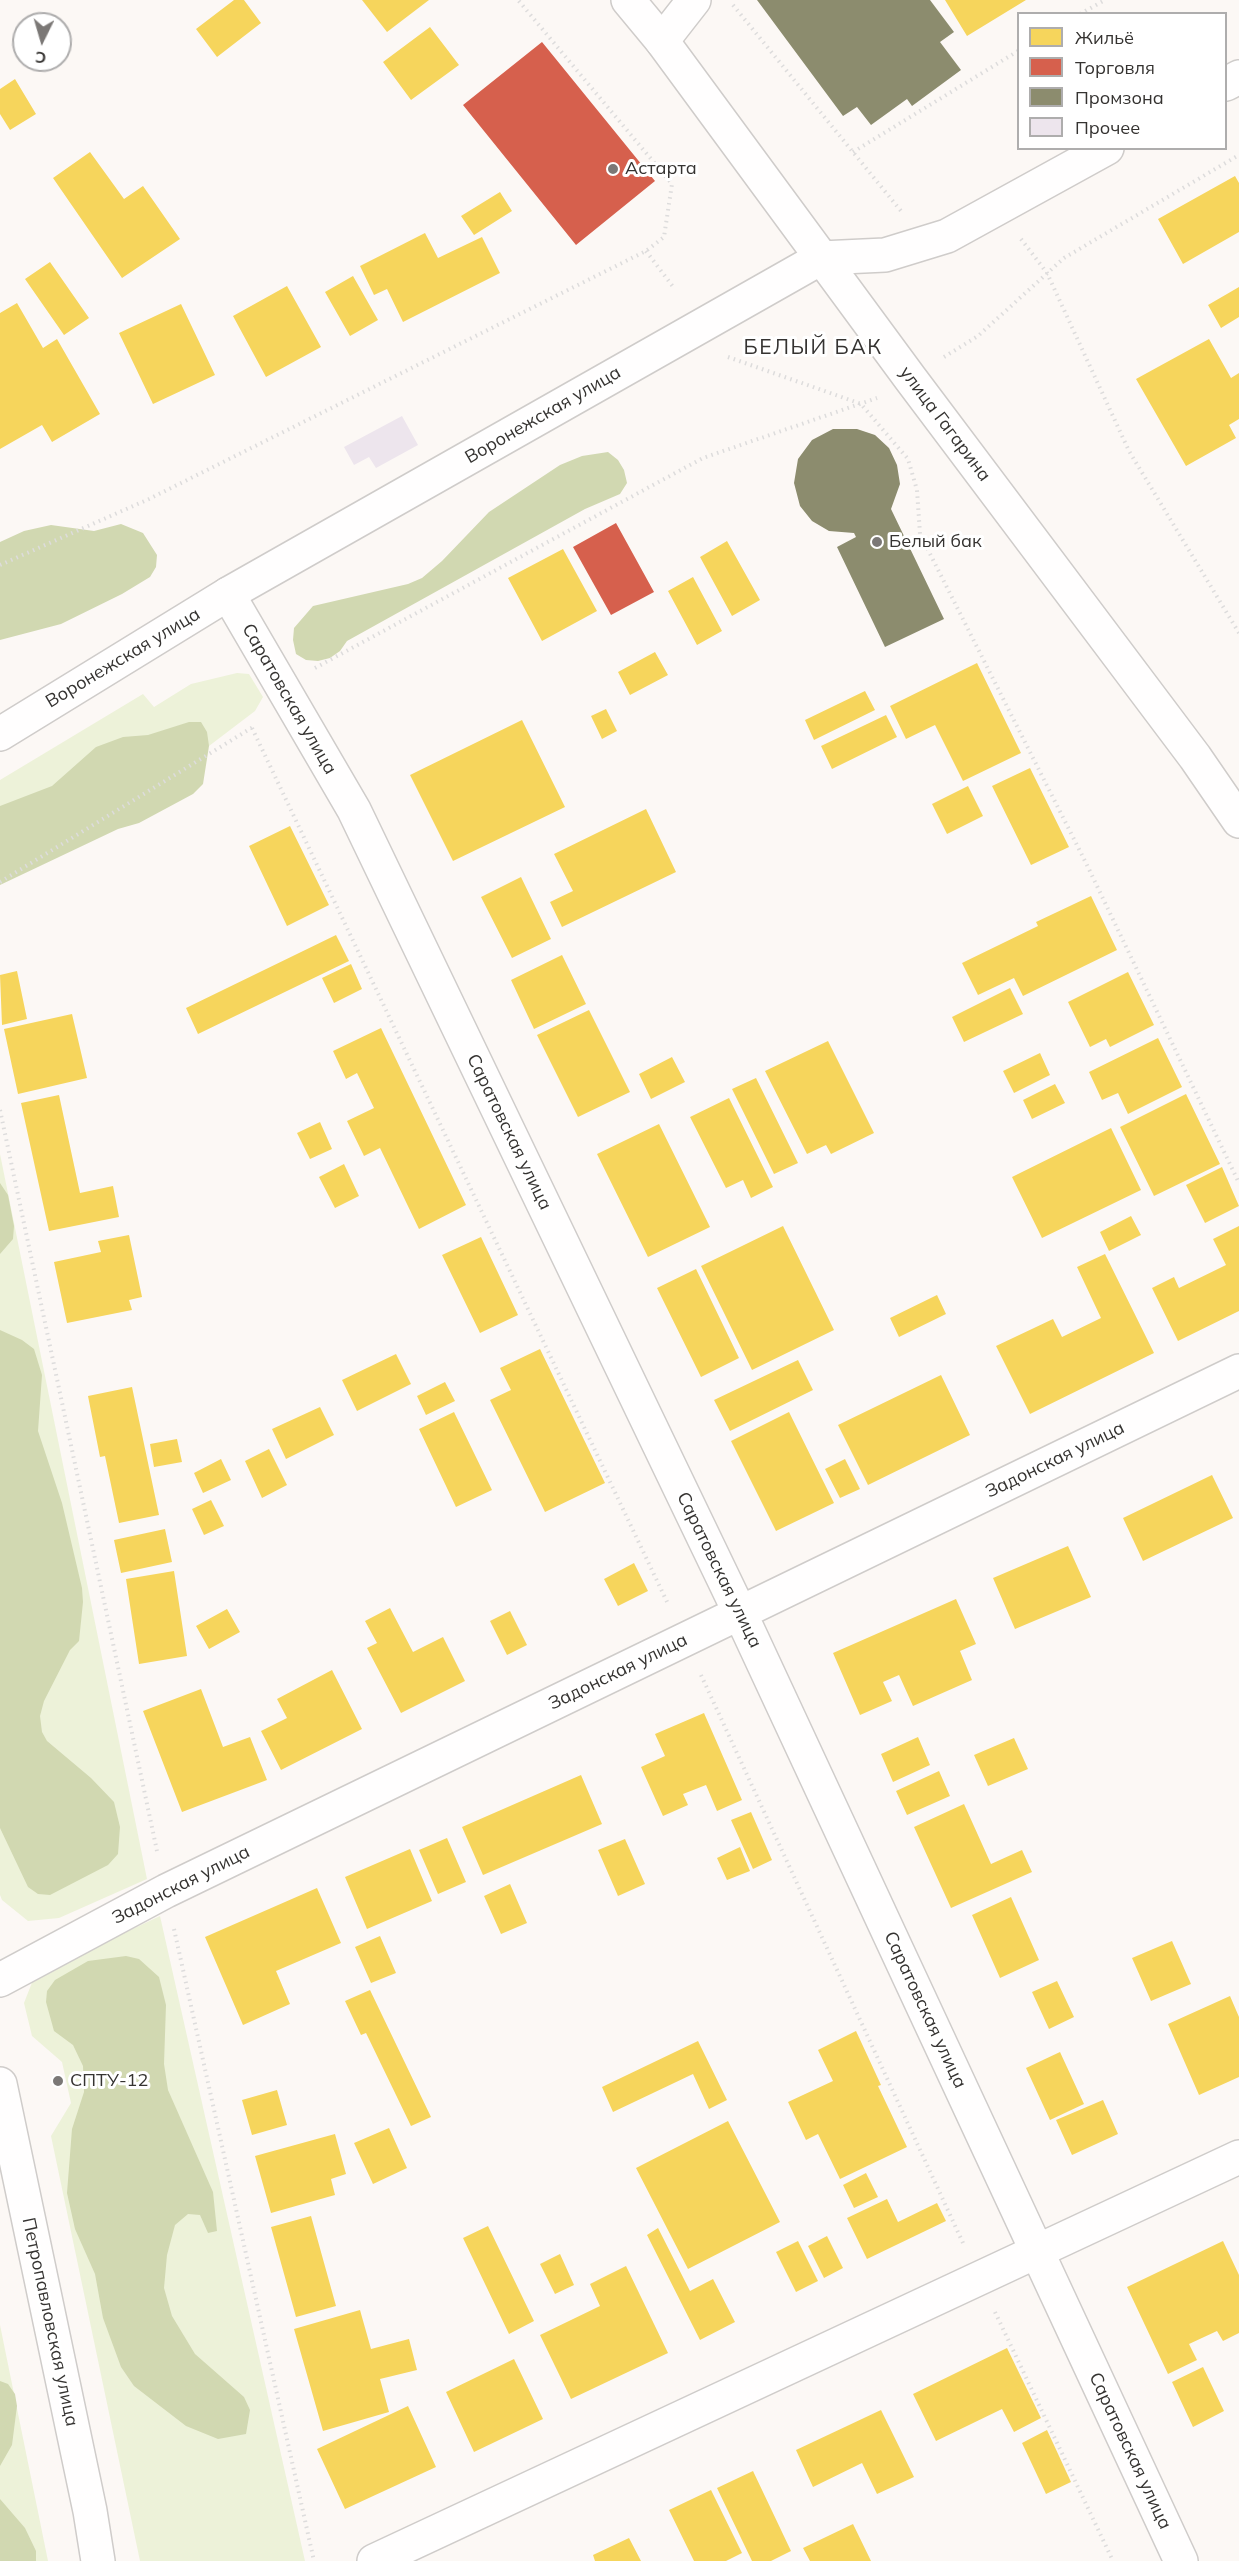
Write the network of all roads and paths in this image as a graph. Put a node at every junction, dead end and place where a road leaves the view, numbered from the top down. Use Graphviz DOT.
graph roads {
  1 [pos="518,0"];
  2 [pos="628,0"];
  3 [pos="694,0"];
  4 [pos="728,0"];
  5 [pos="1105,0"];
  6 [pos="1084,12"];
  7 [pos="662,41"];
  8 [pos="1017,52"];
  9 [pos="1103,150"];
  10 [pos="853,153"];
  11 [pos="1239,155"];
  12 [pos="908,220"];
  13 [pos="1017,235"];
  14 [pos="646,251"];
  15 [pos="821,258"];
  16 [pos="1047,273"];
  17 [pos="674,288"];
  18 [pos="724,356"];
  19 [pos="935,363"];
  20 [pos="881,397"];
  21 [pos="861,404"];
  22 [pos="0,565"];
  23 [pos="228,594"];
  24 [pos="1239,633"];
  25 [pos="286,695"];
  26 [pos="0,735"];
  27 [pos="1239,821"];
  28 [pos="0,882"];
  29 [pos="0,1110"];
  30 [pos="1239,1183"];
  31 [pos="1239,1371"];
  32 [pos="740,1613"];
  33 [pos="166,1891"];
  34 [pos="0,1980"];
  35 [pos="0,2084"];
  36 [pos="1239,2157"];
  37 [pos="1037,2251"];
  38 [pos="98,2561"];
  39 [pos="314,2561"];
  40 [pos="374,2561"];
  41 [pos="1181,2561"];
  1 -- 14 [label="path"];
  2 -- 7 [label="street, улица Гагарина"];
  3 -- 7 [label="street"];
  4 -- 10 [label="path"];
  5 -- 6 [label="path"];
  7 -- 15 [label="street, улица Гагарина"];
  8 -- 10 [label="path"];
  9 -- 15 [label="street, Воронежская улица"];
  10 -- 12 [label="path"];
  11 -- 16 [label="path"];
  13 -- 16 [label="path"];
  14 -- 17 [label="path"];
  14 -- 22 [label="path"];
  15 -- 23 [label="street, Воронежская улица"];
  15 -- 27 [label="street, улица Гагарина"];
  16 -- 19 [label="path"];
  16 -- 24 [label="path"];
  18 -- 21 [label="path"];
  20 -- 21 [label="path"];
  21 -- 25 [label="path"];
  21 -- 30 [label="path"];
  23 -- 25 [label="street, Саратовская улица"];
  23 -- 26 [label="street, Воронежская улица"];
  25 -- 28 [label="path"];
  25 -- 32 [label="street, Саратовская улица"];
  29 -- 33 [label="path"];
  31 -- 32 [label="street, Задонская улица"];
  32 -- 33 [label="street, Задонская улица"];
  32 -- 37 [label="street, Саратовская улица"];
  33 -- 34 [label="street, Задонская улица"];
  33 -- 39 [label="path"];
  35 -- 38 [label="street, Петропавловская улица"];
  36 -- 37 [label="street"];
  37 -- 40 [label="street"];
  37 -- 41 [label="street, Саратовская улица"];
}
